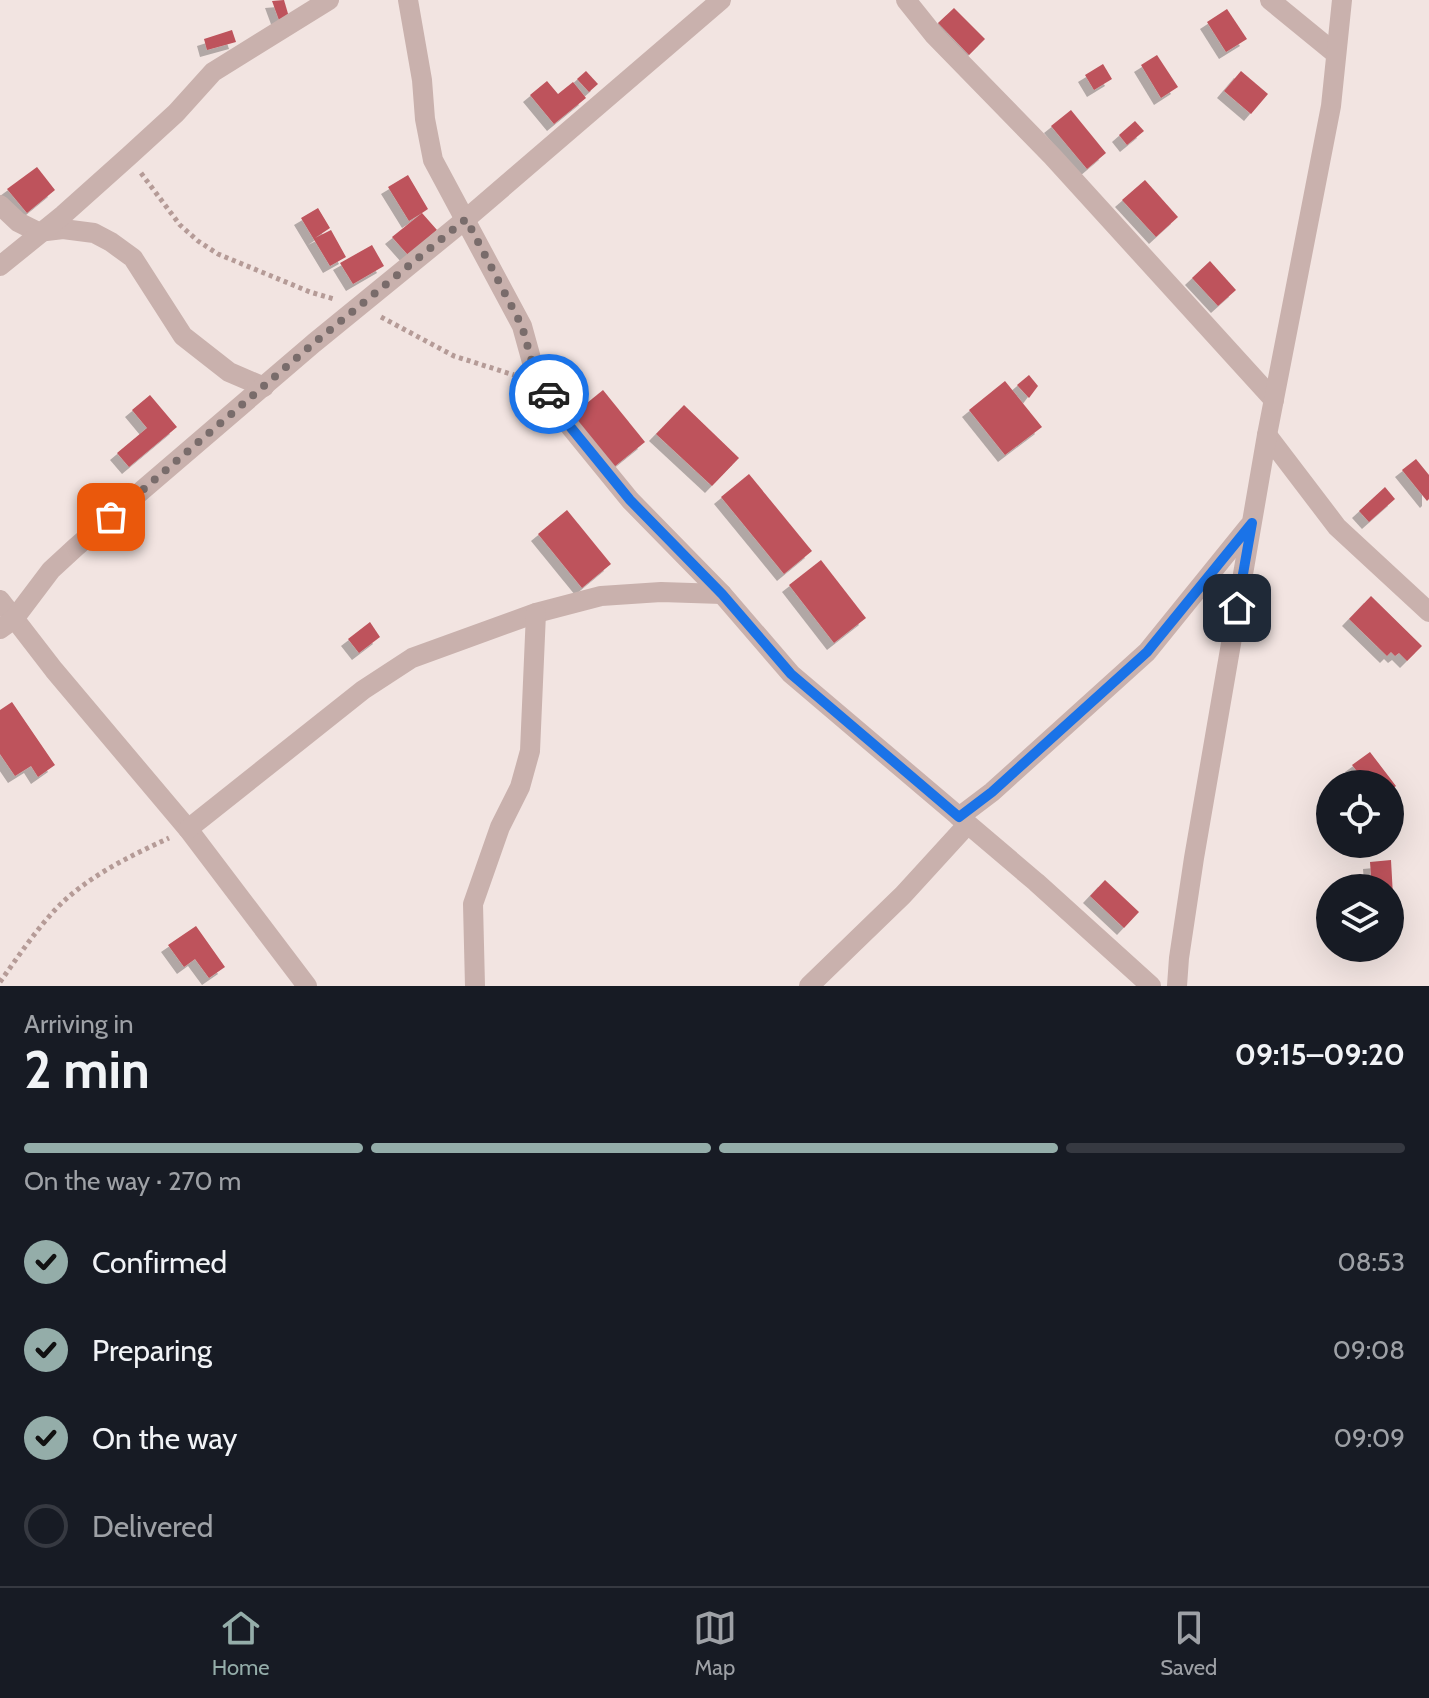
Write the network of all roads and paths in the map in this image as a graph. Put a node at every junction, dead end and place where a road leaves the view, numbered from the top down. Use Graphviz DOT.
graph roads {
  1 [pos="329,0"];
  2 [pos="408,0"];
  3 [pos="721,0"];
  4 [pos="906,0"];
  5 [pos="1270,0"];
  6 [pos="1342,0"];
  7 [pos="1336,54"];
  8 [pos="129,156"];
  9 [pos="0,205"];
  10 [pos="466,219"];
  11 [pos="38,232"];
  12 [pos="0,266"];
  13 [pos="359,306"];
  14 [pos="535,373"];
  15 [pos="264,387"];
  16 [pos="1274,400"];
  17 [pos="1267,435"];
  18 [pos="1252,523"];
  19 [pos="722,594"];
  20 [pos="0,600"];
  21 [pos="1429,612"];
  22 [pos="536,613"];
  23 [pos="7,624"];
  24 [pos="963,821"];
  25 [pos="188,829"];
  26 [pos="0,982"];
  27 [pos="307,986"];
  28 [pos="475,986"];
  29 [pos="809,986"];
  30 [pos="1151,986"];
  31 [pos="1177,986"];
  1 -- 8 [label="street"];
  2 -- 10 [label="street"];
  3 -- 10 [label="street"];
  4 -- 16 [label="street"];
  5 -- 7 [label="street"];
  6 -- 7 [label="street"];
  7 -- 16 [label="street"];
  8 -- 11 [label="street"];
  8 -- 13 [label="path"];
  9 -- 11 [label="street"];
  10 -- 13 [label="street"];
  10 -- 14 [label="street"];
  11 -- 12 [label="street"];
  11 -- 15 [label="street"];
  13 -- 14 [label="path"];
  13 -- 15 [label="street"];
  14 -- 19 [label="street"];
  15 -- 23 [label="street"];
  16 -- 17 [label="street"];
  17 -- 18 [label="street"];
  17 -- 21 [label="street"];
  18 -- 24 [label="street"];
  18 -- 31 [label="street"];
  19 -- 22 [label="street"];
  19 -- 24 [label="street"];
  20 -- 23 [label="street"];
  22 -- 25 [label="street"];
  22 -- 28 [label="street"];
  23 -- 25 [label="street"];
  24 -- 29 [label="street"];
  24 -- 30 [label="street"];
  25 -- 26 [label="path"];
  25 -- 27 [label="street"];
}
